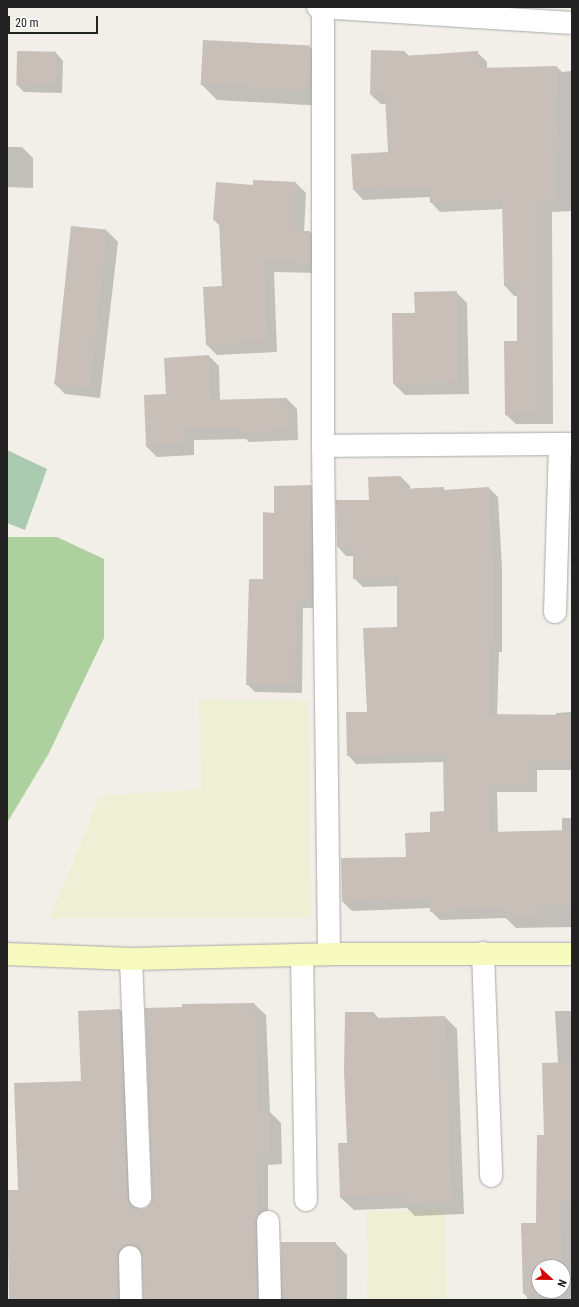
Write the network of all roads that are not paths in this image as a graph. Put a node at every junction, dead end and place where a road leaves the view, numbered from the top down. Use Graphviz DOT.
graph roads {
  1 [pos="321,7"];
  2 [pos="572,23"];
  3 [pos="566,444"];
  4 [pos="323,446"];
  5 [pos="555,612"];
  6 [pos="7,954"];
  7 [pos="329,954"];
  8 [pos="483,954"];
  9 [pos="572,954"];
  10 [pos="302,955"];
  11 [pos="131,959"];
  12 [pos="491,1176"];
  13 [pos="140,1197"];
  14 [pos="306,1200"];
  15 [pos="268,1222"];
  16 [pos="130,1258"];
  17 [pos="131,1300"];
  18 [pos="270,1300"];
  1 -- 2 [label="street"];
  1 -- 4 [label="street"];
  3 -- 4 [label="street"];
  3 -- 5 [label="street"];
  4 -- 7 [label="street"];
  6 -- 11 [label="street"];
  7 -- 8 [label="street"];
  7 -- 10 [label="street"];
  8 -- 9 [label="street"];
  8 -- 12 [label="street"];
  10 -- 11 [label="street"];
  10 -- 14 [label="street"];
  11 -- 13 [label="street"];
  15 -- 18 [label="street"];
  16 -- 17 [label="street"];
}
